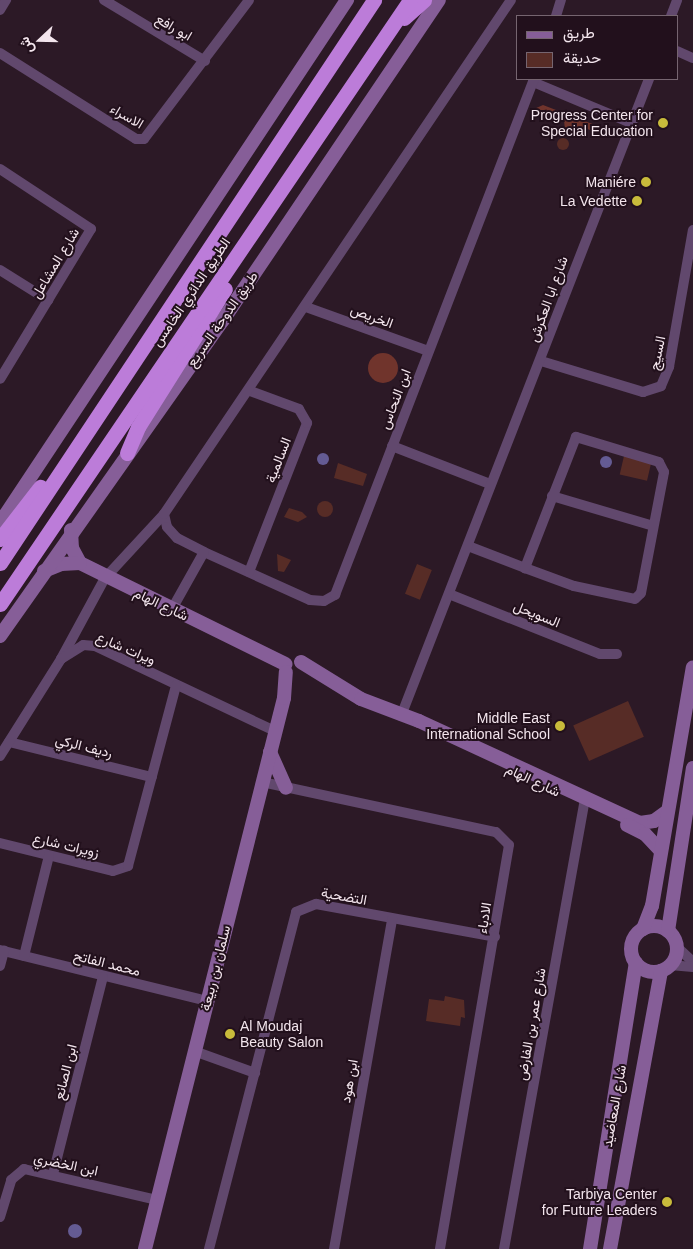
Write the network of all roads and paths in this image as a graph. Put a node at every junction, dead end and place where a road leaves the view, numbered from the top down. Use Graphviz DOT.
graph roads {
  1 [pos="6,0"];
  2 [pos="104,0"];
  3 [pos="249,0"];
  4 [pos="347,0"];
  5 [pos="374,0"];
  6 [pos="410,0"];
  7 [pos="424,0"];
  8 [pos="439,0"];
  9 [pos="511,0"];
  10 [pos="561,0"];
  11 [pos="677,0"];
  12 [pos="0,10"];
  13 [pos="556,15"];
  14 [pos="671,15"];
  15 [pos="394,23"];
  16 [pos="0,52"];
  17 [pos="678,52"];
  18 [pos="693,58"];
  19 [pos="205,61"];
  20 [pos="533,80"];
  21 [pos="649,80"];
  22 [pos="631,123"];
  23 [pos="0,169"];
  24 [pos="693,230"];
  25 [pos="228,267"];
  26 [pos="1,274"];
  27 [pos="48,300"];
  28 [pos="306,307"];
  29 [pos="428,351"];
  30 [pos="541,361"];
  31 [pos="0,379"];
  32 [pos="250,391"];
  33 [pos="100,414"];
  34 [pos="392,446"];
  35 [pos="127,453"];
  36 [pos="490,484"];
  37 [pos="552,496"];
  38 [pos="164,514"];
  39 [pos="0,523"];
  40 [pos="653,526"];
  41 [pos="71,530"];
  42 [pos="0,539"];
  43 [pos="468,546"];
  44 [pos="204,552"];
  45 [pos="0,563"];
  46 [pos="80,563"];
  47 [pos="524,568"];
  48 [pos="44,571"];
  49 [pos="249,572"];
  50 [pos="105,578"];
  51 [pos="449,594"];
  52 [pos="0,604"];
  53 [pos="172,609"];
  54 [pos="0,636"];
  55 [pos="616,654"];
  56 [pos="61,659"];
  57 [pos="693,667"];
  58 [pos="294,670"];
  59 [pos="176,685"];
  60 [pos="401,716"];
  61 [pos="275,732"];
  62 [pos="9,742"];
  63 [pos="270,751"];
  64 [pos="0,756"];
  65 [pos="693,768"];
  66 [pos="152,777"];
  67 [pos="262,782"];
  68 [pos="286,788"];
  69 [pos="584,804"];
  70 [pos="668,811"];
  71 [pos="0,843"];
  72 [pos="661,851"];
  73 [pos="49,856"];
  74 [pos="392,919"];
  75 [pos="643,929"];
  76 [pos="668,931"];
  77 [pos="495,937"];
  78 [pos="677,947"];
  79 [pos="2,951"];
  80 [pos="24,956"];
  81 [pos="693,962"];
  82 [pos="636,963"];
  83 [pos="0,966"];
  84 [pos="693,967"];
  85 [pos="666,968"];
  86 [pos="103,976"];
  87 [pos="207,1001"];
  88 [pos="194,1051"];
  89 [pos="255,1073"];
  90 [pos="53,1174"];
  91 [pos="157,1200"];
  92 [pos="0,1217"];
  93 [pos="145,1249"];
  94 [pos="209,1249"];
  95 [pos="334,1249"];
  96 [pos="440,1249"];
  97 [pos="504,1249"];
  98 [pos="590,1249"];
  99 [pos="610,1249"];
  1 -- 12 [label="street"];
  2 -- 19 [label="street, ابو رافع"];
  3 -- 19 [label="street, الاسراء"];
  4 -- 39 [label="street"];
  5 -- 33 [label="highway, الطريق الدائري الخامس"];
  6 -- 15 [label="highway, الطريق الدائري الخامس"];
  7 -- 15 [label="highway"];
  8 -- 35 [label="street, طريق الدوحة السريع"];
  9 -- 28 [label="street"];
  10 -- 13 [label="street"];
  11 -- 14 [label="street"];
  15 -- 25 [label="highway, الطريق الدائري الخامس"];
  16 -- 19 [label="street, الاسراء"];
  17 -- 18 [label="street"];
  20 -- 22 [label="street"];
  20 -- 29 [label="street, ابن النحاس"];
  21 -- 22 [label="street, شارع ابا العكرش"];
  22 -- 30 [label="street, شارع ابا العكرش"];
  23 -- 27 [label="street, شارع المشاعل"];
  24 -- 30 [label="street, السيج"];
  25 -- 35 [label="highway"];
  25 -- 52 [label="highway, الطريق الدائري الخامس"];
  26 -- 27 [label="street"];
  27 -- 31 [label="street, شارع المشاعل"];
  28 -- 29 [label="street, الخريص"];
  28 -- 32 [label="street"];
  29 -- 34 [label="street, ابن النحاس"];
  30 -- 36 [label="street, شارع ابا العكرش"];
  32 -- 38 [label="street"];
  32 -- 49 [label="street, السالمية"];
  33 -- 42 [label="highway"];
  33 -- 45 [label="highway, الطريق الدائري الخامس"];
  34 -- 36 [label="street"];
  34 -- 49 [label="street, ابن النحاس"];
  35 -- 41 [label="street, طريق الدوحة السريع"];
  36 -- 43 [label="street, شارع ابا العكرش"];
  37 -- 40 [label="street"];
  37 -- 40 [label="street"];
  37 -- 47 [label="street"];
  38 -- 44 [label="street, ابن النحاس"];
  38 -- 50 [label="street"];
  40 -- 47 [label="street"];
  41 -- 46 [label="street"];
  41 -- 48 [label="street, طريق الدوحة السريع"];
  43 -- 47 [label="street"];
  43 -- 51 [label="street, شارع ابا العكرش"];
  44 -- 49 [label="street, ابن النحاس"];
  44 -- 53 [label="street"];
  46 -- 48 [label="street"];
  46 -- 50 [label="street, شارع الهام"];
  48 -- 54 [label="street, طريق الدوحة السريع"];
  50 -- 53 [label="street, شارع الهام"];
  50 -- 56 [label="street"];
  51 -- 55 [label="street, السويحل"];
  51 -- 60 [label="street, شارع ابا العكرش"];
  53 -- 58 [label="street, شارع الهام"];
  56 -- 59 [label="street, ويرات شارع"];
  56 -- 62 [label="street, ويرات شارع"];
  57 -- 70 [label="street"];
  58 -- 60 [label="street, شارع الهام"];
  58 -- 61 [label="street, سلمان بن ربيعة"];
  59 -- 61 [label="street, ويرات شارع"];
  59 -- 66 [label="street"];
  60 -- 69 [label="street, شارع الهام"];
  60 -- 70 [label="street, شارع الهام"];
  61 -- 63 [label="street, سلمان بن ربيعة"];
  62 -- 64 [label="street, ويرات شارع"];
  62 -- 66 [label="street, رديف الركي"];
  63 -- 67 [label="street, سلمان بن ربيعة"];
  63 -- 68 [label="street"];
  65 -- 76 [label="street"];
  66 -- 73 [label="street, زويرات شارع"];
  67 -- 68 [label="street, الادباء"];
  67 -- 87 [label="street, سلمان بن ربيعة"];
  68 -- 77 [label="street, الادباء"];
  69 -- 72 [label="street, شارع الهام"];
  69 -- 97 [label="street, شارع عمر بن الفارض"];
  70 -- 72 [label="street"];
  71 -- 73 [label="street, زويرات شارع"];
  72 -- 75 [label="street"];
  73 -- 80 [label="street"];
  74 -- 77 [label="street, التضحية"];
  74 -- 89 [label="street, التضحية"];
  74 -- 95 [label="street, ابن هود"];
  75 -- 76 [label="street"];
  75 -- 82 [label="street"];
  76 -- 78 [label="street"];
  77 -- 96 [label="street, الادباء"];
  78 -- 81 [label="street"];
  78 -- 85 [label="street"];
  79 -- 80 [label="street, محمد الفاتح"];
  79 -- 83 [label="street"];
  80 -- 86 [label="street, محمد الفاتح"];
  82 -- 85 [label="street"];
  82 -- 98 [label="street, شارع المعاضيد"];
  84 -- 85 [label="street"];
  85 -- 99 [label="street, شارع المعاضيد"];
  86 -- 87 [label="street, محمد الفاتح"];
  86 -- 90 [label="street, ابن الصانع"];
  87 -- 88 [label="street, سلمان بن ربيعة"];
  88 -- 89 [label="street"];
  88 -- 91 [label="street, سلمان بن ربيعة"];
  89 -- 94 [label="street, التضحية"];
  90 -- 91 [label="street, ابن الخضري"];
  90 -- 92 [label="street, ابن الخضري"];
  91 -- 93 [label="street, سلمان بن ربيعة"];
}
